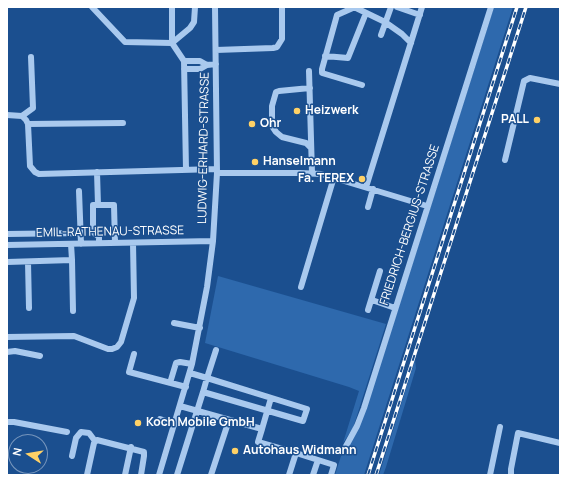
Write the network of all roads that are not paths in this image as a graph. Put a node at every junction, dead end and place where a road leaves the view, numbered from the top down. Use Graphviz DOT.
graph roads {
  1 [pos="92,7"];
  2 [pos="172,7"];
  3 [pos="195,7"];
  4 [pos="215,7"];
  5 [pos="282,7"];
  6 [pos="355,7"];
  7 [pos="391,7"];
  8 [pos="397,7"];
  9 [pos="422,7"];
  10 [pos="491,7"];
  11 [pos="366,13"];
  12 [pos="420,15"];
  13 [pos="385,22"];
  14 [pos="381,35"];
  15 [pos="172,42"];
  16 [pos="411,43"];
  17 [pos="216,50"];
  18 [pos="325,56"];
  19 [pos="31,57"];
  20 [pos="184,61"];
  21 [pos="216,64"];
  22 [pos="208,65"];
  23 [pos="184,69"];
  24 [pos="309,71"];
  25 [pos="560,84"];
  26 [pos="362,85"];
  27 [pos="310,88"];
  28 [pos="7,115"];
  29 [pos="22,116"];
  30 [pos="123,123"];
  31 [pos="28,124"];
  32 [pos="312,148"];
  33 [pos="505,160"];
  34 [pos="186,170"];
  35 [pos="217,171"];
  36 [pos="97,172"];
  37 [pos="312,173"];
  38 [pos="334,177"];
  39 [pos="366,187"];
  40 [pos="373,189"];
  41 [pos="79,191"];
  42 [pos="98,205"];
  43 [pos="427,206"];
  44 [pos="368,207"];
  45 [pos="81,233"];
  46 [pos="7,234"];
  47 [pos="213,241"];
  48 [pos="99,243"];
  49 [pos="115,243"];
  50 [pos="133,243"];
  51 [pos="71,244"];
  52 [pos="81,244"];
  53 [pos="7,246"];
  54 [pos="72,260"];
  55 [pos="7,262"];
  56 [pos="28,262"];
  57 [pos="380,271"];
  58 [pos="301,287"];
  59 [pos="372,300"];
  60 [pos="29,308"];
  61 [pos="395,308"];
  62 [pos="368,310"];
  63 [pos="74,311"];
  64 [pos="174,322"];
  65 [pos="200,328"];
  66 [pos="7,337"];
  67 [pos="216,350"];
  68 [pos="7,352"];
  69 [pos="134,354"];
  70 [pos="40,356"];
  71 [pos="192,364"];
  72 [pos="190,373"];
  73 [pos="207,378"];
  74 [pos="170,383"];
  75 [pos="186,387"];
  76 [pos="203,392"];
  77 [pos="271,398"];
  78 [pos="180,406"];
  79 [pos="197,411"];
  80 [pos="267,411"];
  81 [pos="160,419"];
  82 [pos="229,420"];
  83 [pos="7,422"];
  84 [pos="175,424"];
  85 [pos="500,427"];
  86 [pos="262,429"];
  87 [pos="67,432"];
  88 [pos="95,441"];
  89 [pos="560,443"];
  90 [pos="131,448"];
  91 [pos="346,448"];
  92 [pos="296,453"];
  93 [pos="72,456"];
  94 [pos="318,460"];
  95 [pos="87,475"];
  96 [pos="125,475"];
  97 [pos="140,475"];
  98 [pos="159,475"];
  99 [pos="177,475"];
  100 [pos="211,475"];
  101 [pos="289,475"];
  102 [pos="313,475"];
  103 [pos="331,475"];
  104 [pos="490,475"];
  105 [pos="511,475"];
  1 -- 15 [label="street"];
  2 -- 15 [label="street"];
  3 -- 15 [label="street"];
  4 -- 17 [label="street, LUDWIG-ERHARD-STRASSE"];
  5 -- 17 [label="street"];
  6 -- 11 [label="street"];
  6 -- 18 [label="street"];
  7 -- 13 [label="street"];
  8 -- 12 [label="street"];
  9 -- 12 [label="street"];
  10 -- 43 [label="street, FRIEDRICH-BERGIUS-STRASSE"];
  11 -- 13 [label="street"];
  11 -- 18 [label="street"];
  12 -- 16 [label="street"];
  13 -- 14 [label="street"];
  13 -- 16 [label="street"];
  15 -- 20 [label="street"];
  16 -- 39 [label="street"];
  17 -- 21 [label="street, LUDWIG-ERHARD-STRASSE"];
  18 -- 26 [label="street"];
  19 -- 29 [label="street"];
  20 -- 22 [label="street"];
  20 -- 23 [label="street"];
  21 -- 22 [label="street"];
  21 -- 35 [label="street, LUDWIG-ERHARD-STRASSE"];
  22 -- 23 [label="street"];
  23 -- 34 [label="street"];
  24 -- 27 [label="street"];
  25 -- 33 [label="street"];
  27 -- 32 [label="street"];
  27 -- 32 [label="street"];
  28 -- 29 [label="street"];
  29 -- 31 [label="street"];
  30 -- 31 [label="street"];
  31 -- 36 [label="street"];
  32 -- 37 [label="street"];
  34 -- 35 [label="street"];
  34 -- 36 [label="street"];
  35 -- 37 [label="street"];
  35 -- 47 [label="street, LUDWIG-ERHARD-STRASSE"];
  36 -- 42 [label="street"];
  37 -- 38 [label="street"];
  38 -- 39 [label="street"];
  38 -- 58 [label="street"];
  39 -- 40 [label="street"];
  40 -- 43 [label="street"];
  40 -- 44 [label="street"];
  41 -- 45 [label="street"];
  42 -- 48 [label="street"];
  42 -- 49 [label="street"];
  43 -- 61 [label="street, FRIEDRICH-BERGIUS-STRASSE"];
  45 -- 46 [label="street"];
  45 -- 52 [label="street"];
  47 -- 50 [label="street, EMIL-RATHENAU-STRASSE"];
  47 -- 65 [label="street, LUDWIG-ERHARD-STRASSE"];
  48 -- 49 [label="street, EMIL-RATHENAU-STRASSE"];
  48 -- 52 [label="street, EMIL-RATHENAU-STRASSE"];
  49 -- 50 [label="street, EMIL-RATHENAU-STRASSE"];
  50 -- 66 [label="street"];
  51 -- 52 [label="street, EMIL-RATHENAU-STRASSE"];
  51 -- 53 [label="street, EMIL-RATHENAU-STRASSE"];
  51 -- 54 [label="street"];
  54 -- 56 [label="street"];
  54 -- 63 [label="street"];
  55 -- 56 [label="street"];
  56 -- 60 [label="street"];
  57 -- 59 [label="street"];
  59 -- 61 [label="street"];
  59 -- 62 [label="street"];
  61 -- 91 [label="street, FRIEDRICH-BERGIUS-STRASSE"];
  64 -- 65 [label="street"];
  65 -- 71 [label="street, LUDWIG-ERHARD-STRASSE"];
  67 -- 73 [label="street"];
  68 -- 70 [label="street"];
  69 -- 74 [label="street"];
  71 -- 72 [label="street, LUDWIG-ERHARD-STRASSE"];
  71 -- 74 [label="street"];
  72 -- 73 [label="street"];
  72 -- 75 [label="street, LUDWIG-ERHARD-STRASSE"];
  73 -- 76 [label="street"];
  73 -- 77 [label="street"];
  74 -- 75 [label="street"];
  75 -- 78 [label="street, LUDWIG-ERHARD-STRASSE"];
  76 -- 79 [label="street"];
  76 -- 80 [label="street"];
  77 -- 80 [label="street"];
  77 -- 80 [label="street"];
  78 -- 79 [label="street"];
  78 -- 84 [label="street, LUDWIG-ERHARD-STRASSE"];
  79 -- 82 [label="street"];
  79 -- 99 [label="street"];
  80 -- 86 [label="street"];
  81 -- 84 [label="street"];
  82 -- 86 [label="street"];
  82 -- 100 [label="street"];
  83 -- 87 [label="street"];
  84 -- 98 [label="street, LUDWIG-ERHARD-STRASSE"];
  85 -- 104 [label="street"];
  86 -- 92 [label="street"];
  88 -- 90 [label="street"];
  88 -- 93 [label="street"];
  88 -- 95 [label="street"];
  89 -- 105 [label="street"];
  90 -- 96 [label="street"];
  90 -- 97 [label="street"];
  92 -- 94 [label="street"];
  92 -- 101 [label="street"];
  94 -- 102 [label="street"];
  94 -- 103 [label="street"];
}
